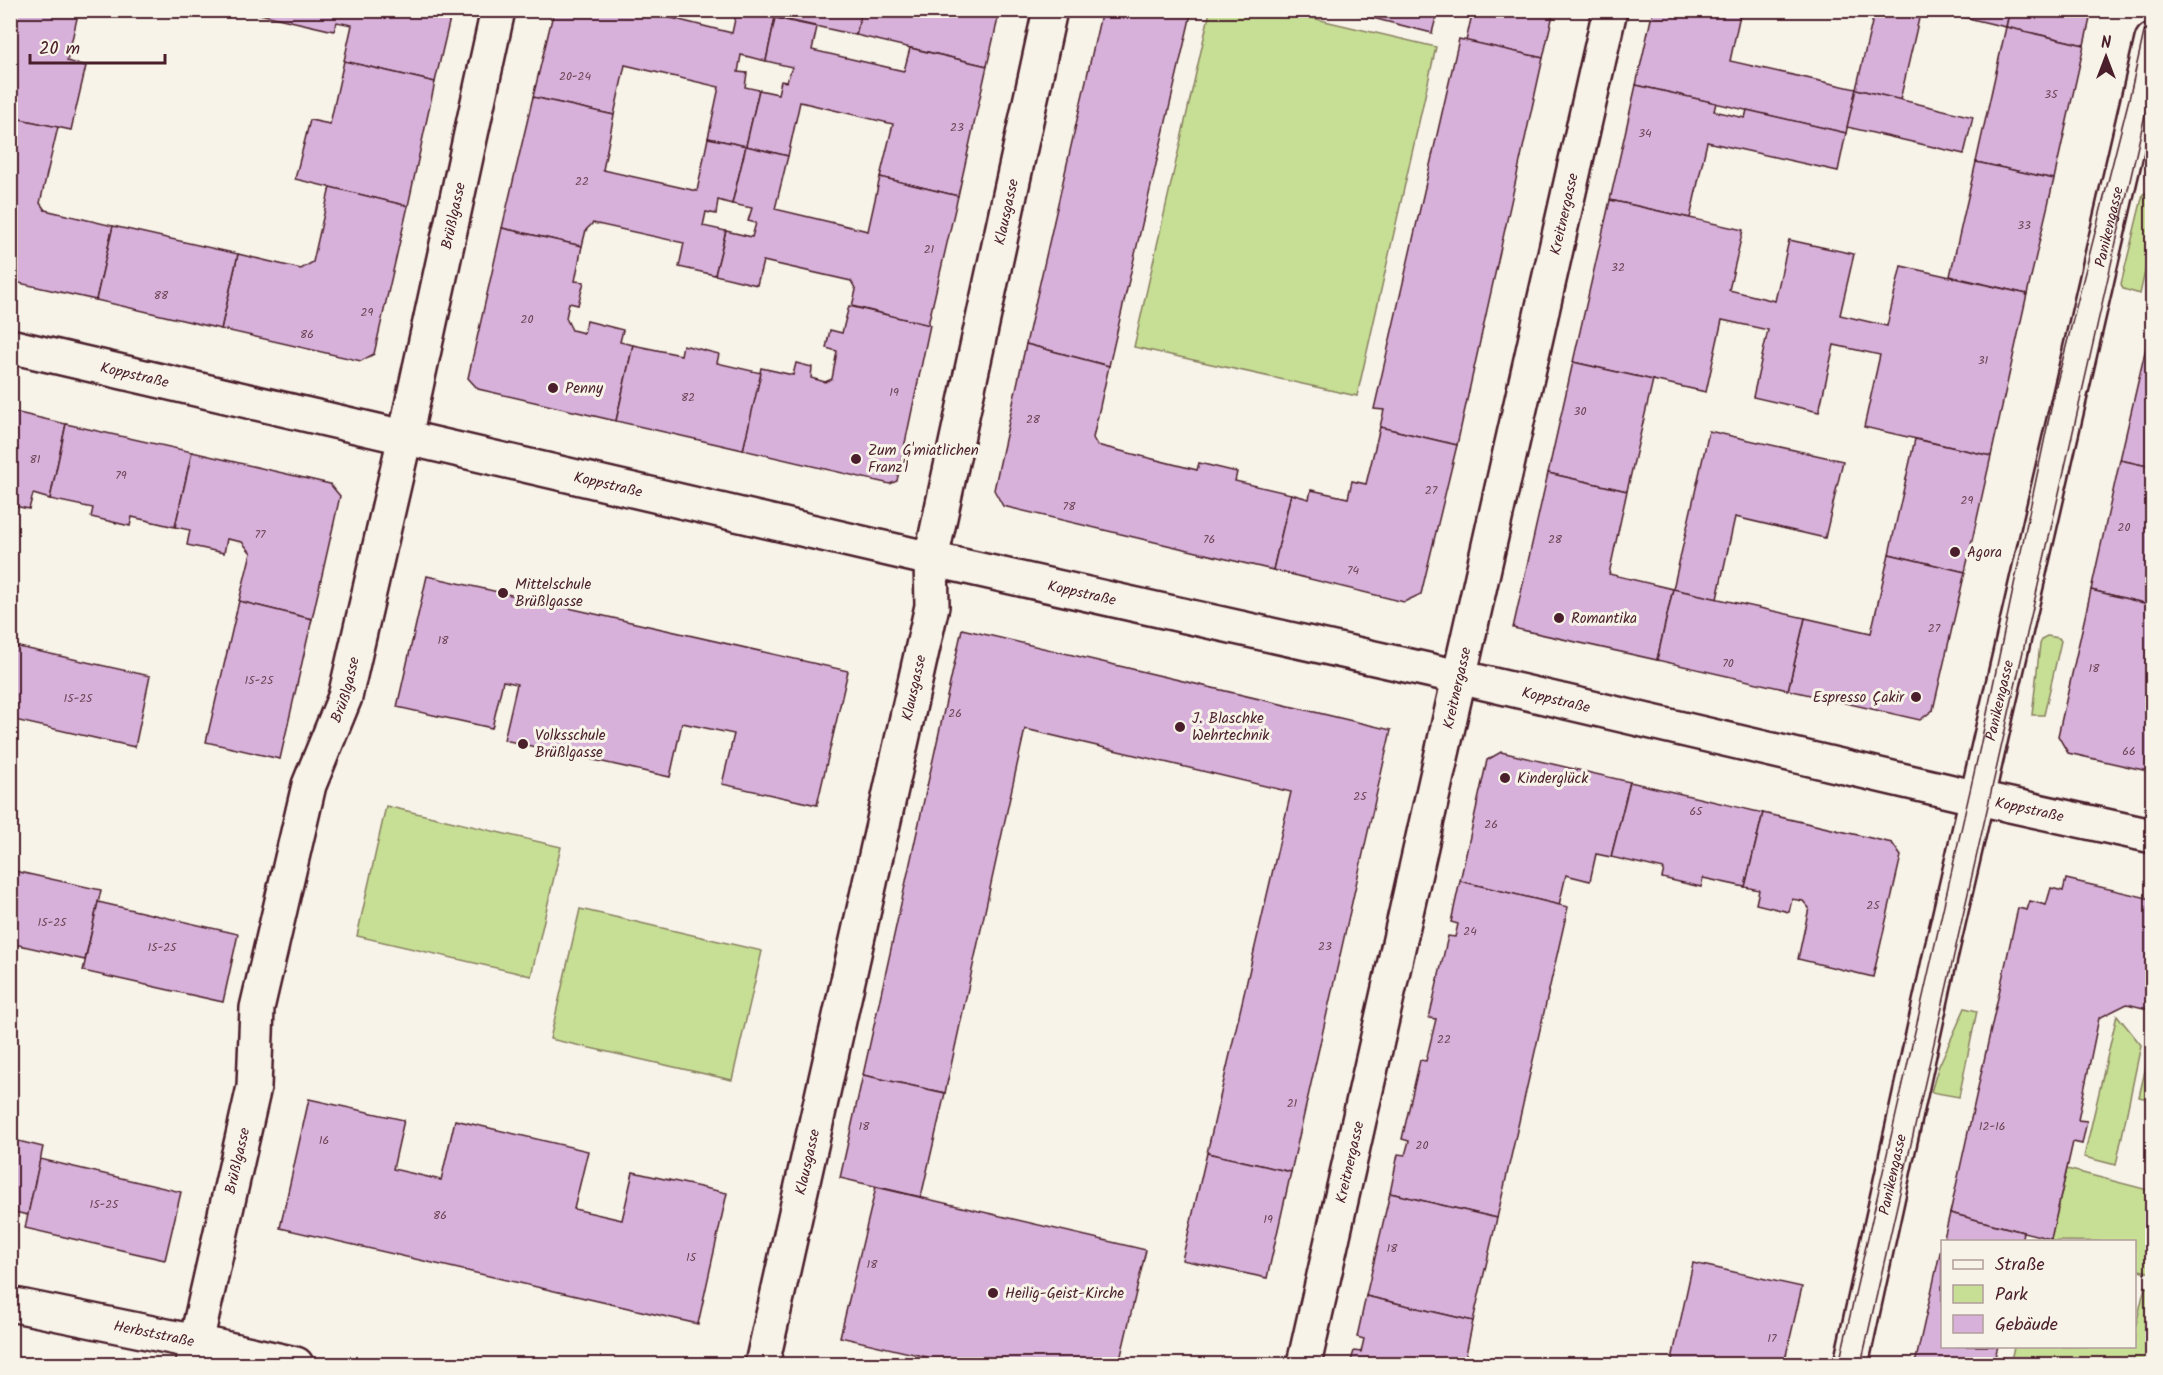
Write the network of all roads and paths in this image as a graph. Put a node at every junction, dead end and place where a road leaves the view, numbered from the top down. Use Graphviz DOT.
graph roads {
  1 [pos="498,10"];
  2 [pos="1050,10"];
  3 [pos="1610,10"];
  4 [pos="2152,40"];
  5 [pos="10,346"];
  6 [pos="405,437"];
  7 [pos="931,559"];
  8 [pos="1459,677"];
  9 [pos="1978,798"];
  10 [pos="2152,836"];
  11 [pos="10,1304"];
  12 [pos="194,1353"];
  13 [pos="296,1365"];
  14 [pos="762,1365"];
  15 [pos="1304,1365"];
  16 [pos="1851,1365"];
  1 -- 6 [label="street, Brüßlgasse"];
  2 -- 7 [label="street, Klausgasse"];
  3 -- 8 [label="street, Kreitnergasse"];
  4 -- 9 [label="street, Panikengasse"];
  5 -- 6 [label="street, Koppstraße"];
  6 -- 7 [label="street, Koppstraße"];
  6 -- 12 [label="street, Brüßlgasse"];
  7 -- 8 [label="street, Koppstraße"];
  7 -- 14 [label="street, Klausgasse"];
  8 -- 9 [label="street, Koppstraße"];
  8 -- 15 [label="street, Kreitnergasse"];
  9 -- 10 [label="street, Koppstraße"];
  9 -- 16 [label="street, Panikengasse"];
  11 -- 12 [label="street, Herbststraße"];
  12 -- 13 [label="street, Herbststraße"];
}
